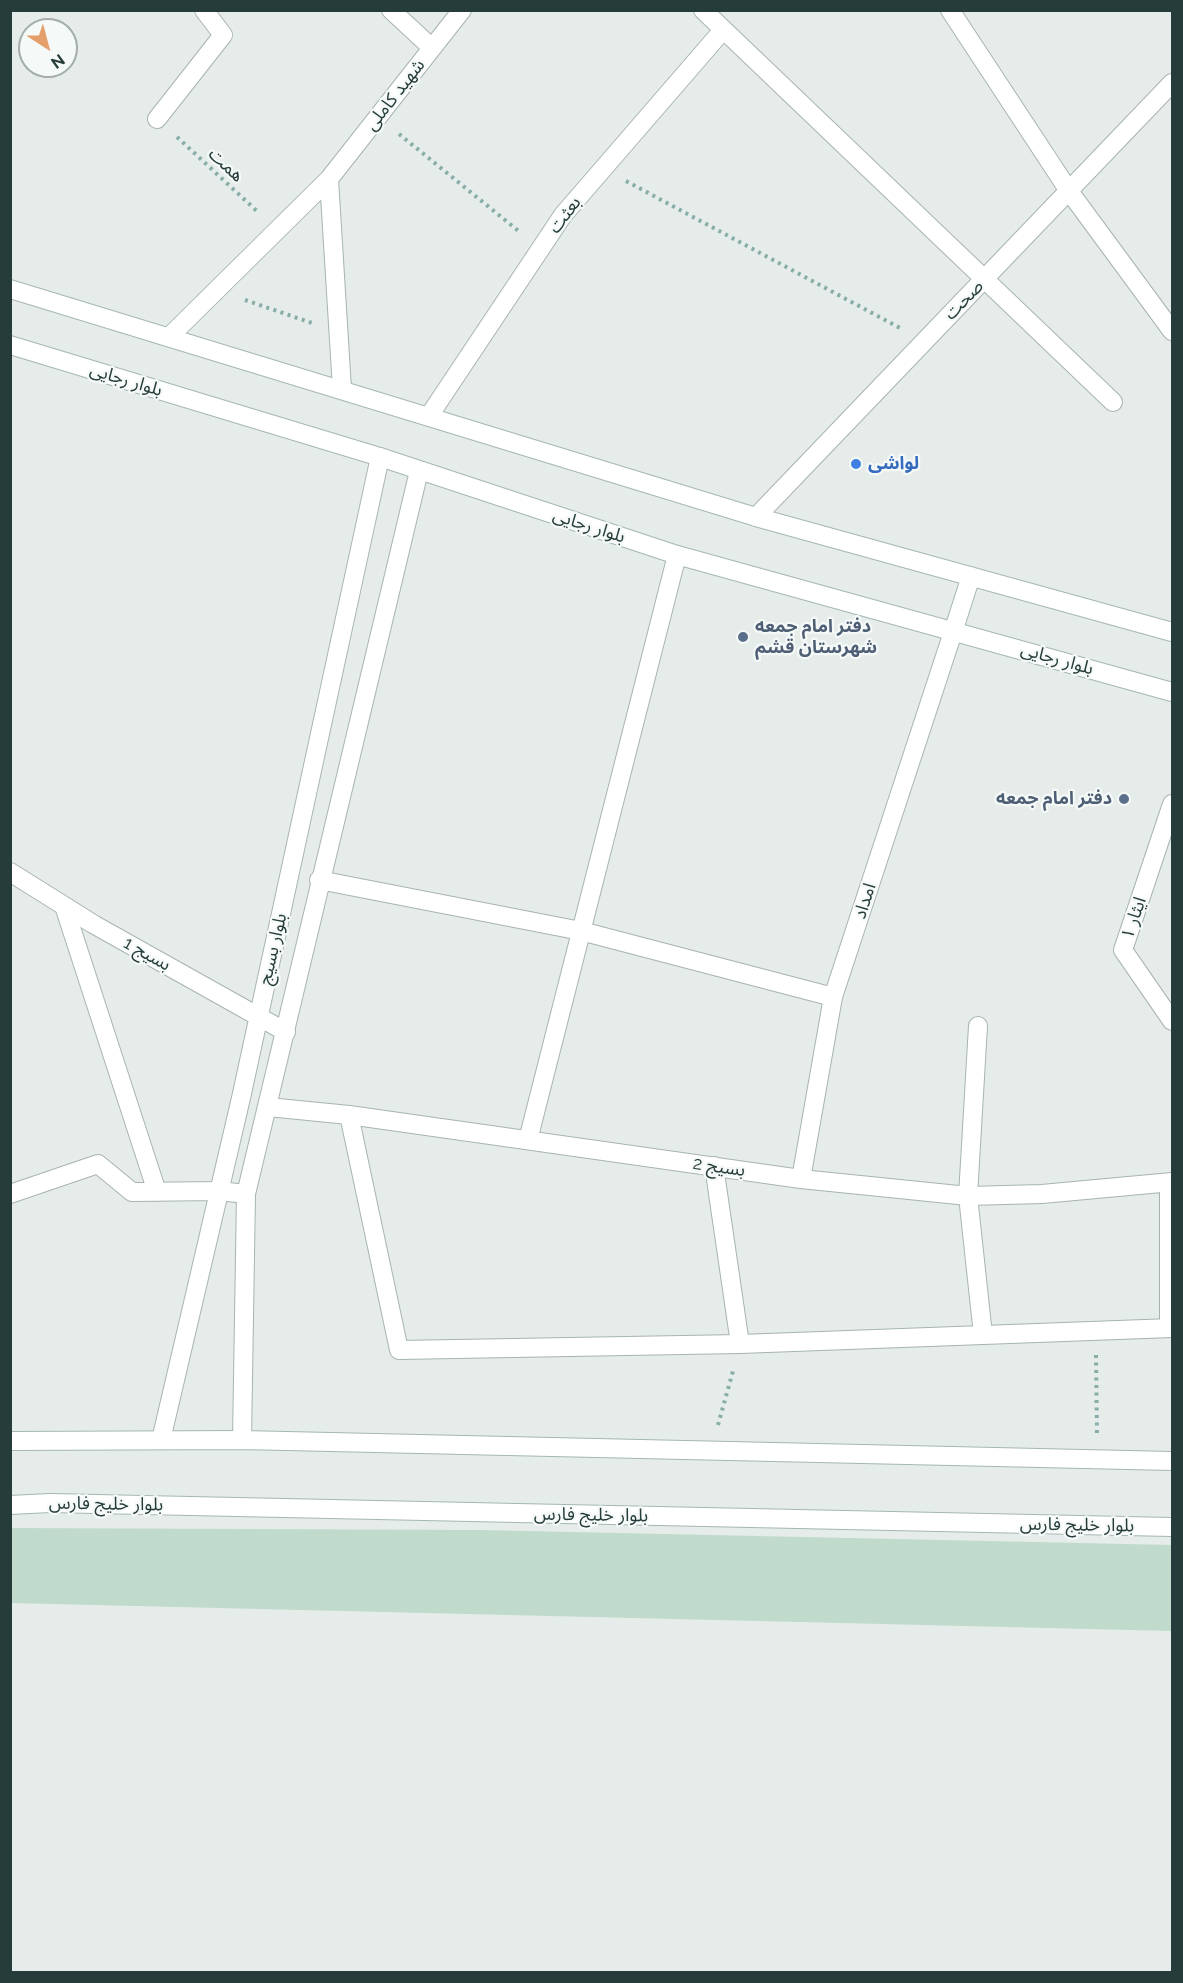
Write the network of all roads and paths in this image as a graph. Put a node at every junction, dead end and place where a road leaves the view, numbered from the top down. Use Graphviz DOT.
graph roads {
  1 [pos="204,10"];
  2 [pos="391,10"];
  3 [pos="462,10"];
  4 [pos="703,10"];
  5 [pos="950,10"];
  6 [pos="723,30"];
  7 [pos="432,48"];
  8 [pos="1173,83"];
  9 [pos="378,117"];
  10 [pos="157,119"];
  11 [pos="603,169"];
  12 [pos="329,179"];
  13 [pos="1069,191"];
  14 [pos="277,230"];
  15 [pos="540,249"];
  16 [pos="984,279"];
  17 [pos="10,289"];
  18 [pos="216,290"];
  19 [pos="1173,331"];
  20 [pos="338,332"];
  21 [pos="169,337"];
  22 [pos="924,342"];
  23 [pos="10,345"];
  24 [pos="342,389"];
  25 [pos="1113,402"];
  26 [pos="429,416"];
  27 [pos="380,458"];
  28 [pos="418,471"];
  29 [pos="756,517"];
  30 [pos="677,555"];
  31 [pos="972,576"];
  32 [pos="954,629"];
  33 [pos="1173,632"];
  34 [pos="1173,692"];
  35 [pos="1173,804"];
  36 [pos="10,872"];
  37 [pos="319,880"];
  38 [pos="64,906"];
  39 [pos="581,931"];
  40 [pos="833,997"];
  41 [pos="257,1016"];
  42 [pos="1173,1021"];
  43 [pos="978,1026"];
  44 [pos="286,1032"];
  45 [pos="268,1107"];
  46 [pos="349,1115"];
  47 [pos="528,1140"];
  48 [pos="714,1166"];
  49 [pos="801,1179"];
  50 [pos="1171,1183"];
  51 [pos="219,1191"];
  52 [pos="157,1192"];
  53 [pos="10,1194"];
  54 [pos="246,1194"];
  55 [pos="968,1196"];
  56 [pos="1171,1328"];
  57 [pos="1096,1330"];
  58 [pos="984,1335"];
  59 [pos="740,1344"];
  60 [pos="161,1440"];
  61 [pos="242,1440"];
  62 [pos="10,1441"];
  63 [pos="711,1452"];
  64 [pos="1098,1460"];
  65 [pos="1173,1461"];
  66 [pos="10,1505"];
  67 [pos="1173,1527"];
  1 -- 10 [label="street"];
  2 -- 7 [label="street"];
  3 -- 7 [label="street, شهید کاملی"];
  4 -- 6 [label="street"];
  5 -- 13 [label="street"];
  6 -- 11 [label="street, بعثت"];
  6 -- 16 [label="street"];
  7 -- 9 [label="street, شهید کاملی"];
  8 -- 13 [label="street, صحت"];
  9 -- 12 [label="street, شهید کاملی"];
  9 -- 15 [label="path"];
  10 -- 14 [label="path, همت"];
  11 -- 15 [label="street, بعثت"];
  11 -- 22 [label="path"];
  12 -- 14 [label="street, شهید کاملی"];
  12 -- 20 [label="street"];
  13 -- 16 [label="street, صحت"];
  13 -- 19 [label="street"];
  14 -- 18 [label="street, شهید کاملی"];
  15 -- 26 [label="street, بعثت"];
  16 -- 22 [label="street, صحت"];
  16 -- 25 [label="street"];
  17 -- 21 [label="street"];
  18 -- 20 [label="path"];
  18 -- 21 [label="street, شهید کاملی"];
  20 -- 24 [label="street"];
  21 -- 24 [label="street"];
  22 -- 29 [label="street, صحت"];
  23 -- 27 [label="street, بلوار رجایی"];
  24 -- 26 [label="street"];
  26 -- 29 [label="street"];
  27 -- 28 [label="street, بلوار رجایی"];
  27 -- 41 [label="street, بلوار بسیج"];
  28 -- 30 [label="street, بلوار رجایی"];
  28 -- 37 [label="street, بلوار بسیج"];
  29 -- 31 [label="street"];
  30 -- 32 [label="street, بلوار رجایی"];
  30 -- 39 [label="street"];
  31 -- 32 [label="street, امداد"];
  31 -- 33 [label="street"];
  32 -- 34 [label="street, بلوار رجایی"];
  32 -- 40 [label="street, امداد"];
  35 -- 42 [label="street, ایثار ۱"];
  36 -- 38 [label="street, بسیج 1"];
  37 -- 39 [label="street"];
  37 -- 44 [label="street, بلوار بسیج"];
  38 -- 41 [label="street, بسیج 1"];
  38 -- 52 [label="street"];
  39 -- 40 [label="street"];
  39 -- 47 [label="street"];
  40 -- 49 [label="street, امداد"];
  41 -- 44 [label="street, بسیج 1"];
  41 -- 51 [label="street, بلوار بسیج"];
  43 -- 55 [label="street"];
  44 -- 45 [label="street, بلوار بسیج"];
  45 -- 46 [label="street, بسیج 2"];
  45 -- 54 [label="street, بلوار بسیج"];
  46 -- 47 [label="street, بسیج 2"];
  46 -- 59 [label="street"];
  47 -- 48 [label="street, بسیج 2"];
  48 -- 49 [label="street, بسیج 2"];
  48 -- 59 [label="street"];
  49 -- 55 [label="street, بسیج 2"];
  50 -- 55 [label="street, بسیج 2"];
  50 -- 56 [label="street"];
  51 -- 52 [label="street"];
  51 -- 54 [label="street"];
  51 -- 60 [label="street, بلوار بسیج"];
  52 -- 53 [label="street"];
  54 -- 61 [label="street, بلوار بسیج"];
  55 -- 58 [label="street"];
  56 -- 57 [label="street"];
  57 -- 58 [label="street"];
  57 -- 64 [label="path"];
  58 -- 59 [label="street"];
  59 -- 63 [label="path"];
  60 -- 61 [label="street"];
  60 -- 62 [label="street"];
  61 -- 63 [label="street"];
  63 -- 64 [label="street"];
  64 -- 65 [label="street"];
  66 -- 67 [label="street, بلوار خلیج فارس"];
}
